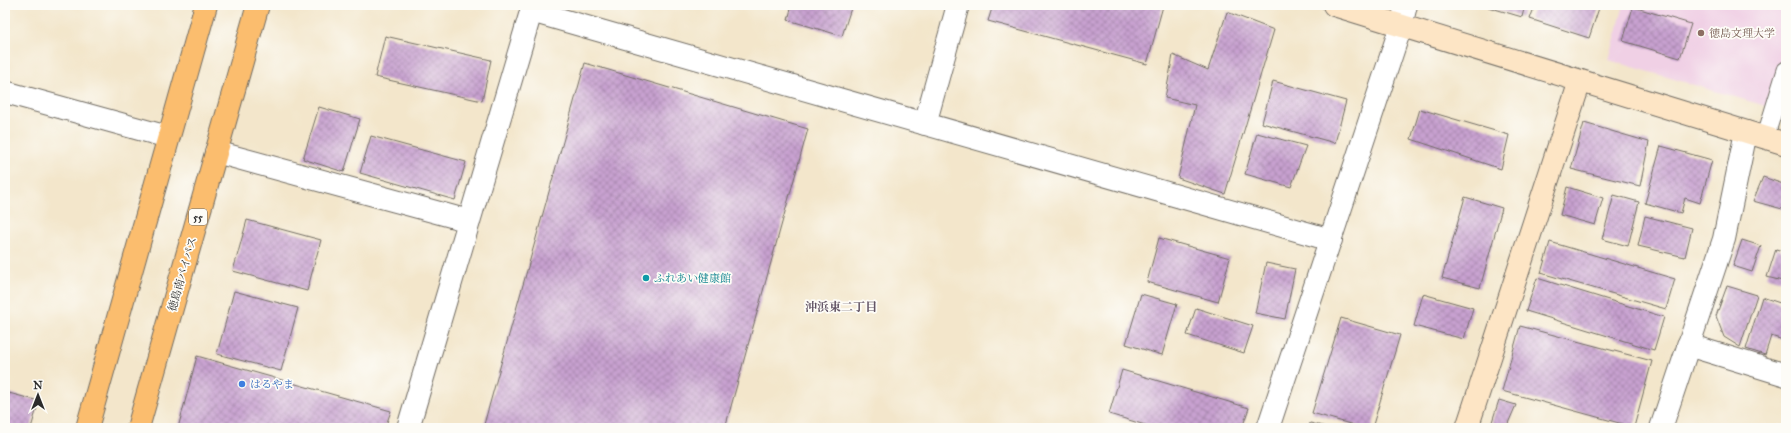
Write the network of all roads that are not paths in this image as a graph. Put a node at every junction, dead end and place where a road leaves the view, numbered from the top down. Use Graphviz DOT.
graph roads {
  1 [pos="206,5"];
  2 [pos="258,5"];
  3 [pos="958,5"];
  4 [pos="1334,5"];
  5 [pos="532,8"];
  6 [pos="1404,15"];
  7 [pos="1786,70"];
  8 [pos="1580,81"];
  9 [pos="5,92"];
  10 [pos="925,124"];
  11 [pos="1755,135"];
  12 [pos="168,137"];
  13 [pos="1786,144"];
  14 [pos="216,152"];
  15 [pos="469,221"];
  16 [pos="1331,240"];
  17 [pos="1688,345"];
  18 [pos="1786,375"];
  19 [pos="87,428"];
  20 [pos="138,428"];
  21 [pos="408,428"];
  22 [pos="1268,428"];
  23 [pos="1467,428"];
  24 [pos="1661,428"];
  1 -- 12 [label="highway"];
  2 -- 14 [label="highway, 徳島南バイパス / 55"];
  3 -- 10 [label="street"];
  4 -- 6 [label="street"];
  5 -- 10 [label="street"];
  5 -- 15 [label="street"];
  6 -- 8 [label="street"];
  6 -- 16 [label="street"];
  7 -- 11 [label="lane"];
  8 -- 11 [label="street"];
  8 -- 23 [label="street"];
  9 -- 12 [label="street"];
  10 -- 16 [label="street"];
  11 -- 13 [label="street"];
  11 -- 17 [label="street"];
  12 -- 19 [label="highway"];
  14 -- 15 [label="street"];
  14 -- 20 [label="highway, 徳島南バイパス / 55"];
  15 -- 21 [label="street"];
  16 -- 22 [label="street"];
  17 -- 18 [label="street"];
  17 -- 24 [label="street"];
}
